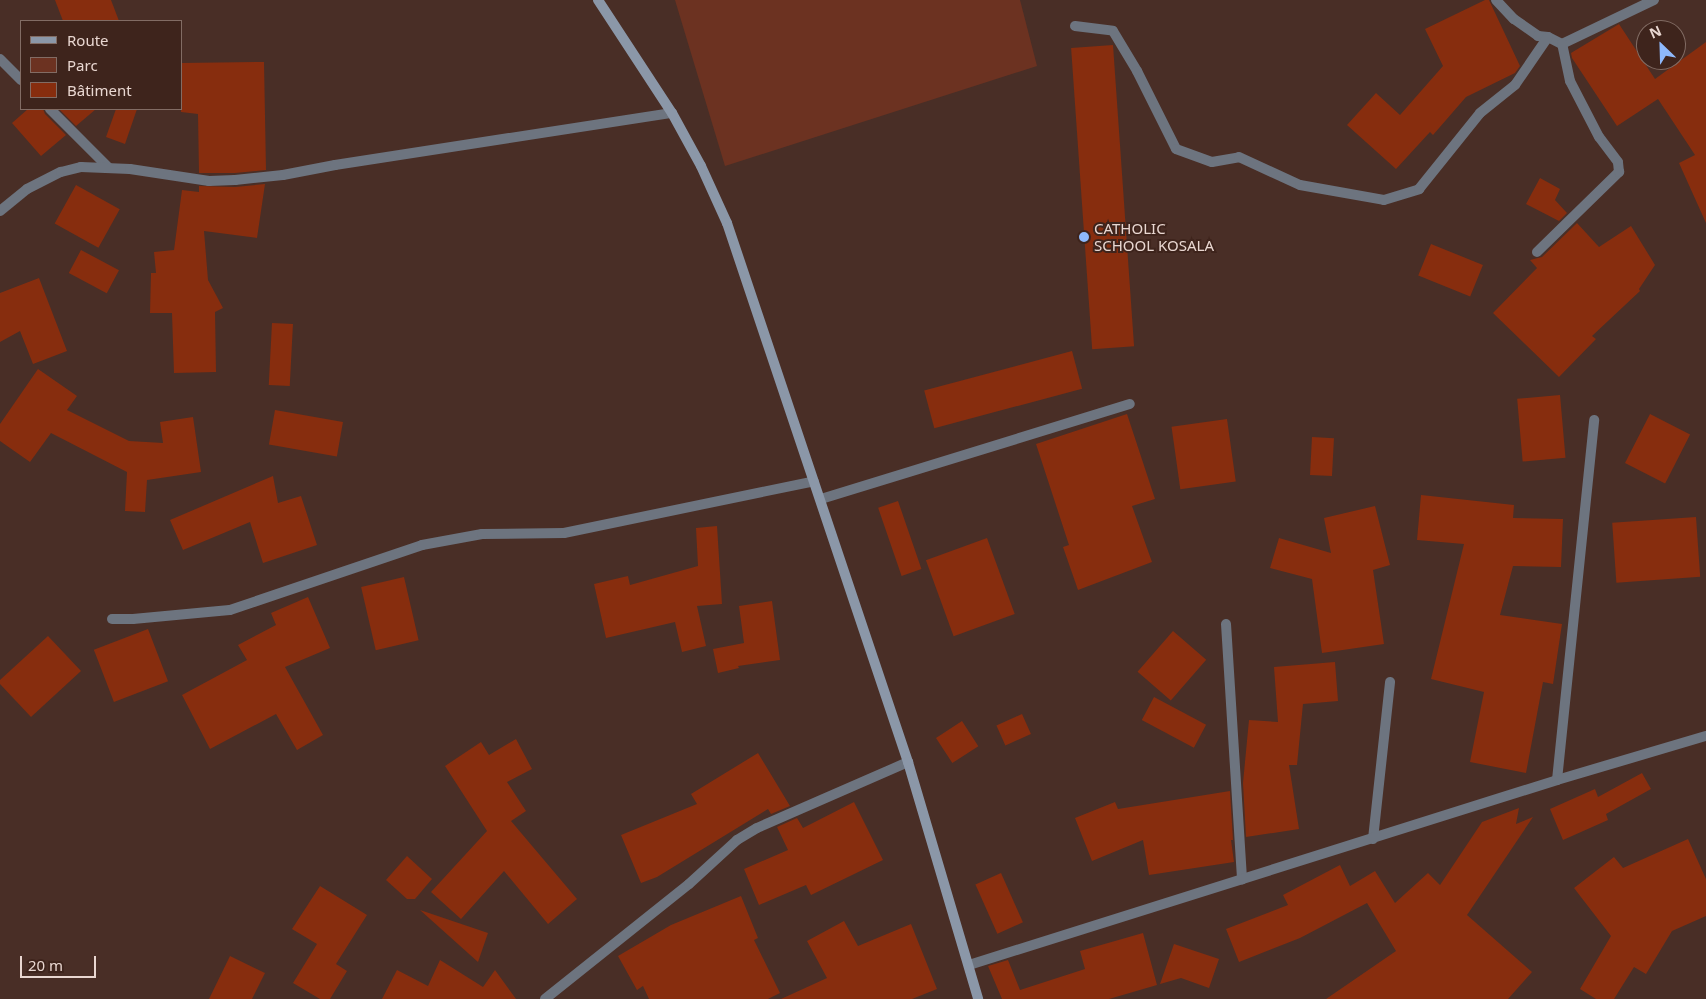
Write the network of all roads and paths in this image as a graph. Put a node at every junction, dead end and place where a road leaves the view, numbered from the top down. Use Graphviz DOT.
graph roads {
  1 [pos="598,0"];
  2 [pos="1496,0"];
  3 [pos="1654,0"];
  4 [pos="1075,26"];
  5 [pos="1548,37"];
  6 [pos="1562,44"];
  7 [pos="0,59"];
  8 [pos="20,79"];
  9 [pos="51,110"];
  10 [pos="672,113"];
  11 [pos="109,168"];
  12 [pos="0,211"];
  13 [pos="1537,252"];
  14 [pos="1130,404"];
  15 [pos="1594,420"];
  16 [pos="814,480"];
  17 [pos="821,499"];
  18 [pos="112,618"];
  19 [pos="1226,624"];
  20 [pos="1390,682"];
  21 [pos="1706,736"];
  22 [pos="908,762"];
  23 [pos="1557,780"];
  24 [pos="1373,839"];
  25 [pos="1242,880"];
  26 [pos="969,965"];
  27 [pos="545,999"];
  28 [pos="978,999"];
  1 -- 10 [label="main road"];
  2 -- 5 [label="street"];
  3 -- 6 [label="street"];
  4 -- 5 [label="street"];
  5 -- 6 [label="street"];
  6 -- 13 [label="street"];
  7 -- 8 [label="street"];
  9 -- 11 [label="street"];
  10 -- 11 [label="street"];
  10 -- 16 [label="main road"];
  11 -- 12 [label="street"];
  14 -- 17 [label="street"];
  15 -- 23 [label="street"];
  16 -- 17 [label="main road"];
  16 -- 18 [label="street"];
  17 -- 22 [label="main road"];
  19 -- 25 [label="street"];
  20 -- 24 [label="street"];
  21 -- 23 [label="street"];
  22 -- 26 [label="main road"];
  22 -- 27 [label="street"];
  23 -- 24 [label="street"];
  24 -- 25 [label="street"];
  25 -- 26 [label="street"];
  26 -- 28 [label="main road"];
}
